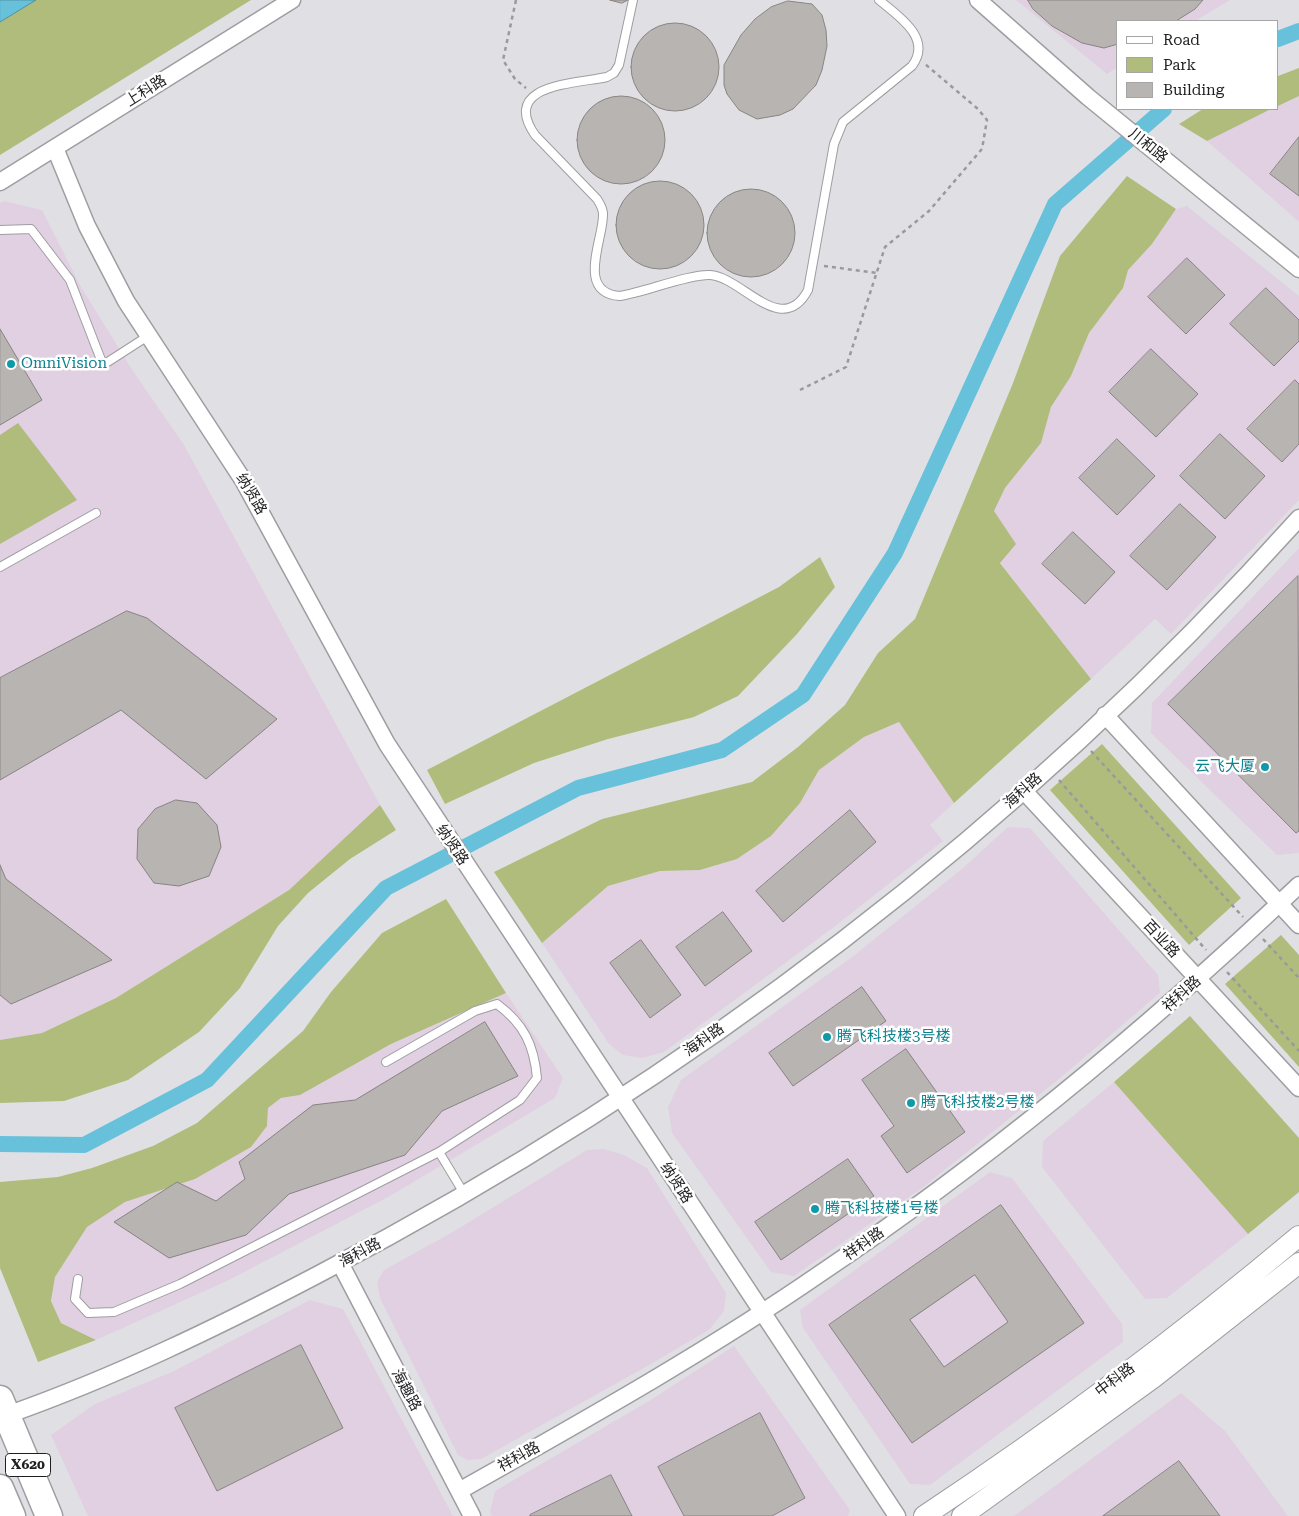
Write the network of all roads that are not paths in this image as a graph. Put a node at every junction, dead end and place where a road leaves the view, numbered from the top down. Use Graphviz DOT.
graph roads {
  1 [pos="292,0"];
  2 [pos="633,0"];
  3 [pos="878,0"];
  4 [pos="978,0"];
  5 [pos="55,148"];
  6 [pos="0,182"];
  7 [pos="0,230"];
  8 [pos="1299,269"];
  9 [pos="148,336"];
  10 [pos="96,513"];
  11 [pos="1299,518"];
  12 [pos="0,567"];
  13 [pos="1105,715"];
  14 [pos="1023,790"];
  15 [pos="1299,885"];
  16 [pos="1280,904"];
  17 [pos="1299,925"];
  18 [pos="1198,979"];
  19 [pos="386,1062"];
  20 [pos="1299,1088"];
  21 [pos="619,1097"];
  22 [pos="439,1152"];
  23 [pos="465,1195"];
  24 [pos="1299,1236"];
  25 [pos="340,1263"];
  26 [pos="1299,1263"];
  27 [pos="78,1280"];
  28 [pos="762,1312"];
  29 [pos="2,1412"];
  30 [pos="0,1488"];
  31 [pos="459,1491"];
  32 [pos="12,1516"];
  33 [pos="49,1516"];
  34 [pos="472,1516"];
  35 [pos="897,1516"];
  36 [pos="924,1516"];
  37 [pos="962,1516"];
  1 -- 5 [label="street, 上科路"];
  2 -- 3 [label="lane"];
  4 -- 8 [label="street, 川和路"];
  5 -- 6 [label="street, 上科路"];
  5 -- 9 [label="street, 纳贤路"];
  7 -- 9 [label="lane"];
  9 -- 21 [label="street, 纳贤路"];
  10 -- 12 [label="lane"];
  11 -- 13 [label="street, 海科路"];
  13 -- 14 [label="street, 海科路"];
  13 -- 16 [label="street"];
  14 -- 18 [label="street, 百业路"];
  14 -- 21 [label="street, 海科路"];
  15 -- 16 [label="street, 祥科路"];
  16 -- 17 [label="street"];
  16 -- 18 [label="street, 祥科路"];
  18 -- 20 [label="street, 百业路"];
  18 -- 28 [label="street, 祥科路"];
  19 -- 22 [label="lane"];
  21 -- 23 [label="street, 海科路"];
  21 -- 28 [label="street, 纳贤路"];
  22 -- 23 [label="lane"];
  22 -- 27 [label="lane"];
  23 -- 25 [label="street, 海科路"];
  24 -- 36 [label="street, 中科路"];
  25 -- 29 [label="street, 海科路"];
  25 -- 31 [label="street, 海趣路"];
  26 -- 37 [label="street, 中科路"];
  28 -- 31 [label="street, 祥科路"];
  28 -- 35 [label="street, 纳贤路"];
  29 -- 33 [label="main road, X620"];
  30 -- 32 [label="main road, X620"];
  31 -- 34 [label="street, 海趣路"];
}
